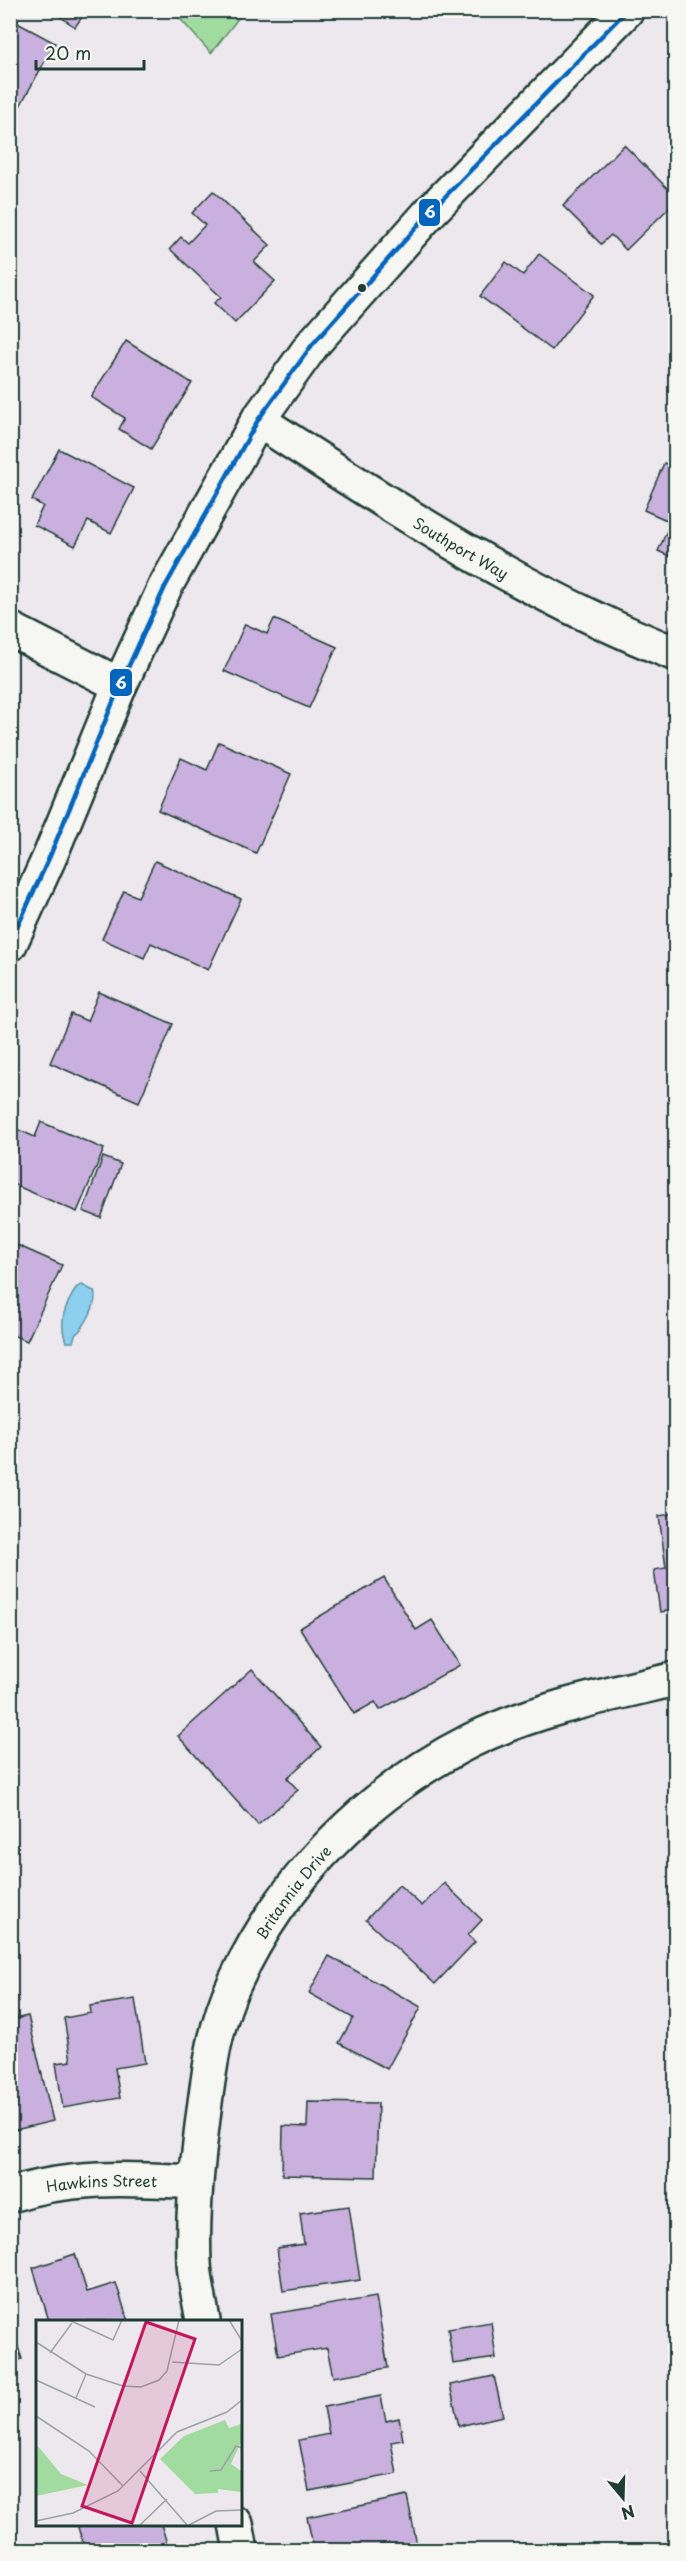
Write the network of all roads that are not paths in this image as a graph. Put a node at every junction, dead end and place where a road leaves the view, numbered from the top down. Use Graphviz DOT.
graph roads {
  1 [pos="627,10"];
  2 [pos="258,420"];
  3 [pos="10,629"];
  4 [pos="675,654"];
  5 [pos="120,685"];
  6 [pos="10,944"];
  7 [pos="675,1679"];
  8 [pos="195,2182"];
  9 [pos="10,2195"];
  10 [pos="203,2320"];
  11 [pos="236,2525"];
  12 [pos="241,2550"];
  1 -- 2 [label="street"];
  2 -- 4 [label="street, Southport Way"];
  2 -- 5 [label="street"];
  3 -- 5 [label="street"];
  5 -- 6 [label="street"];
  7 -- 8 [label="street, Britannia Drive"];
  8 -- 9 [label="street, Hawkins Street"];
  8 -- 10 [label="street, Britannia Drive"];
  11 -- 12 [label="street"];
}
